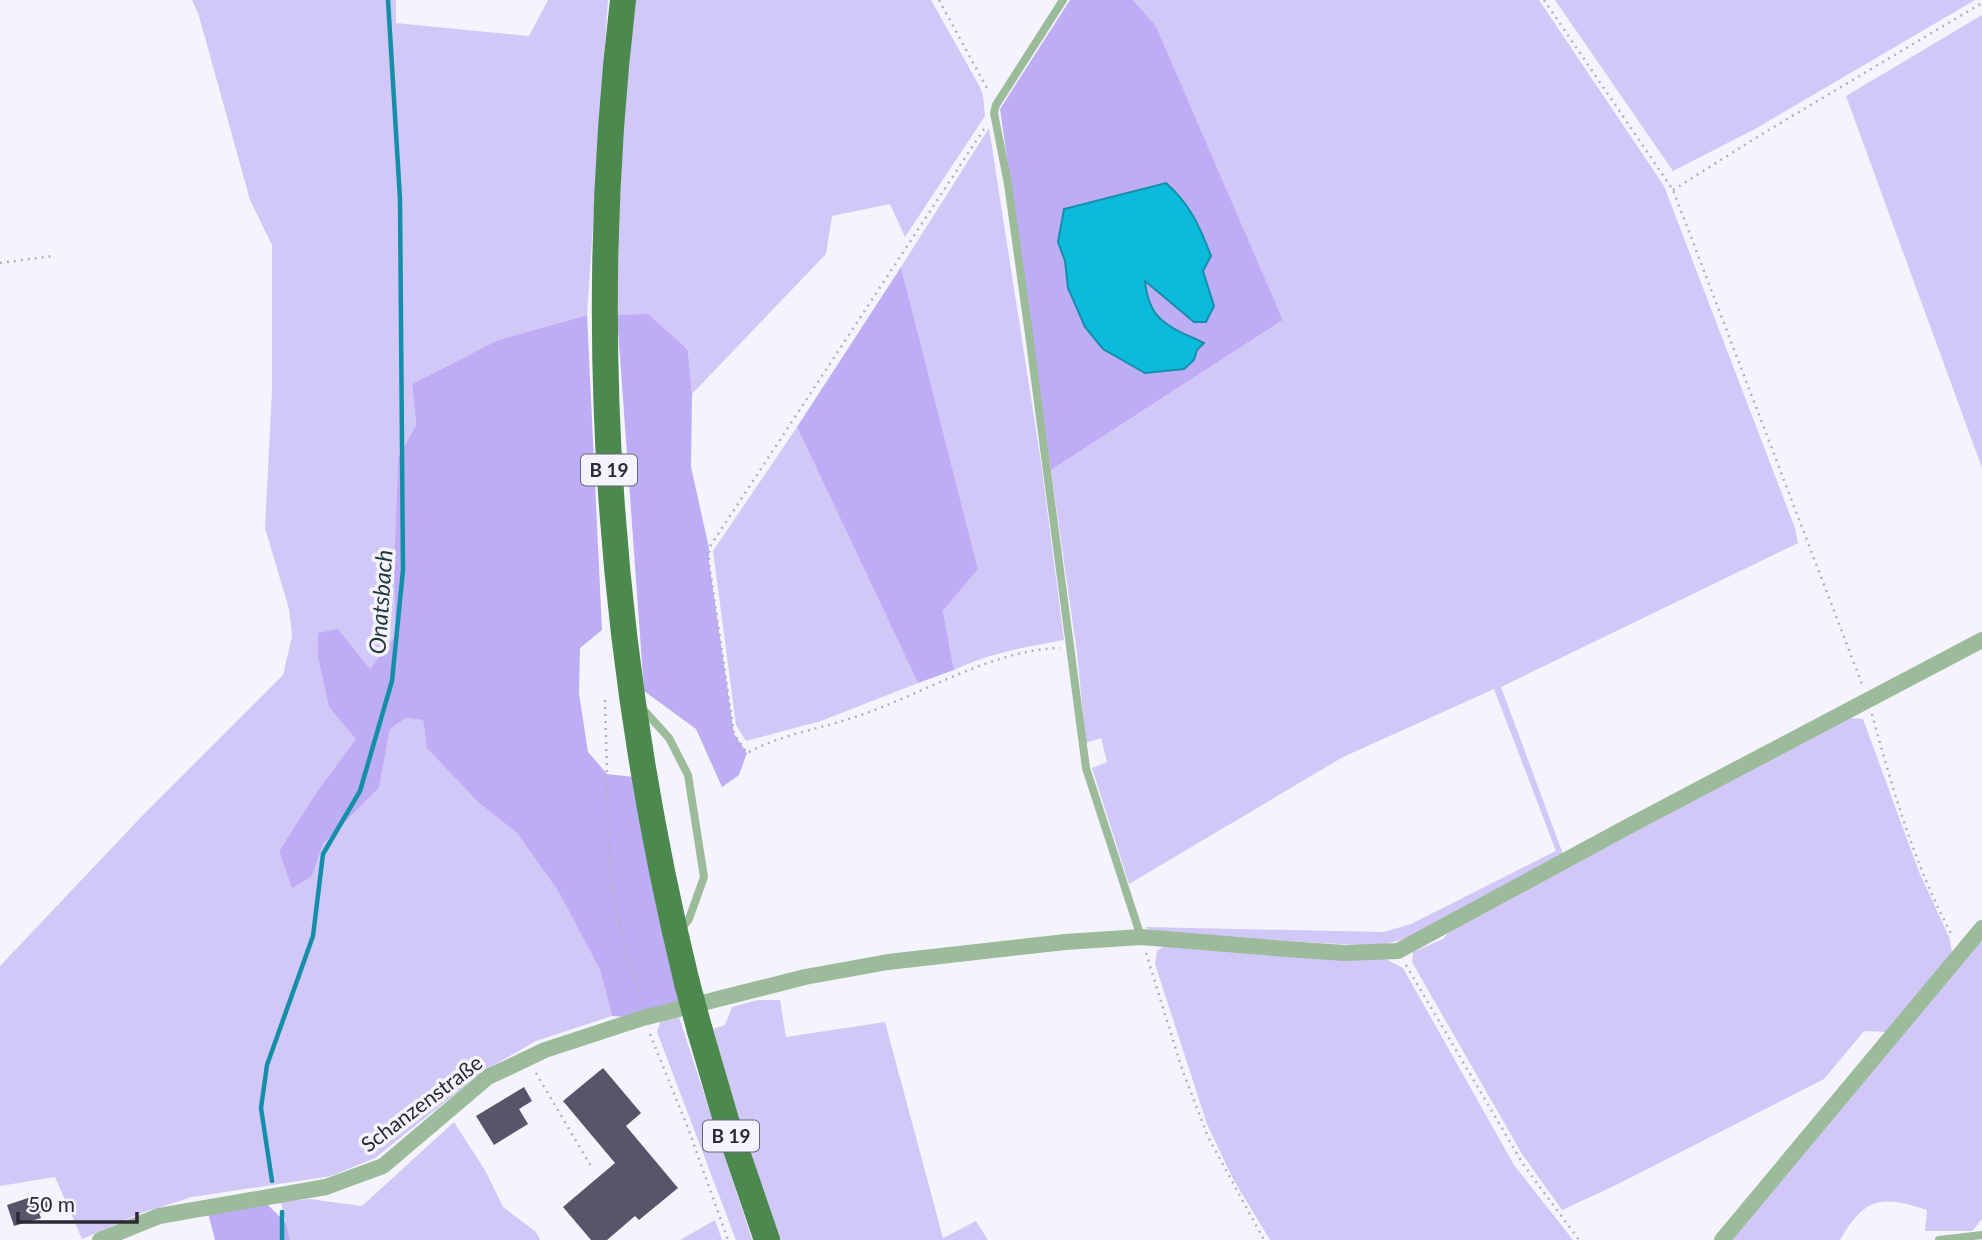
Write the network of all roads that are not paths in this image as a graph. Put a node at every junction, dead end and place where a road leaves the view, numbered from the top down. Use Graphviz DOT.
graph roads {
  1 [pos="623,0"];
  2 [pos="1063,0"];
  3 [pos="1982,640"];
  4 [pos="632,697"];
  5 [pos="1982,928"];
  6 [pos="675,936"];
  7 [pos="1141,937"];
  8 [pos="1982,1235"];
  9 [pos="100,1240"];
  10 [pos="767,1240"];
  11 [pos="1722,1240"];
  12 [pos="1939,1240"];
  1 -- 4 [label="main road, B 19"];
  2 -- 7 [label="lane"];
  3 -- 7 [label="street, Schanzenstraße"];
  4 -- 6 [label="main road, B 19"];
  4 -- 6 [label="lane"];
  5 -- 11 [label="street"];
  6 -- 10 [label="main road, B 19, bridge"];
  7 -- 9 [label="street, Schanzenstraße"];
  8 -- 12 [label="lane"];
}
